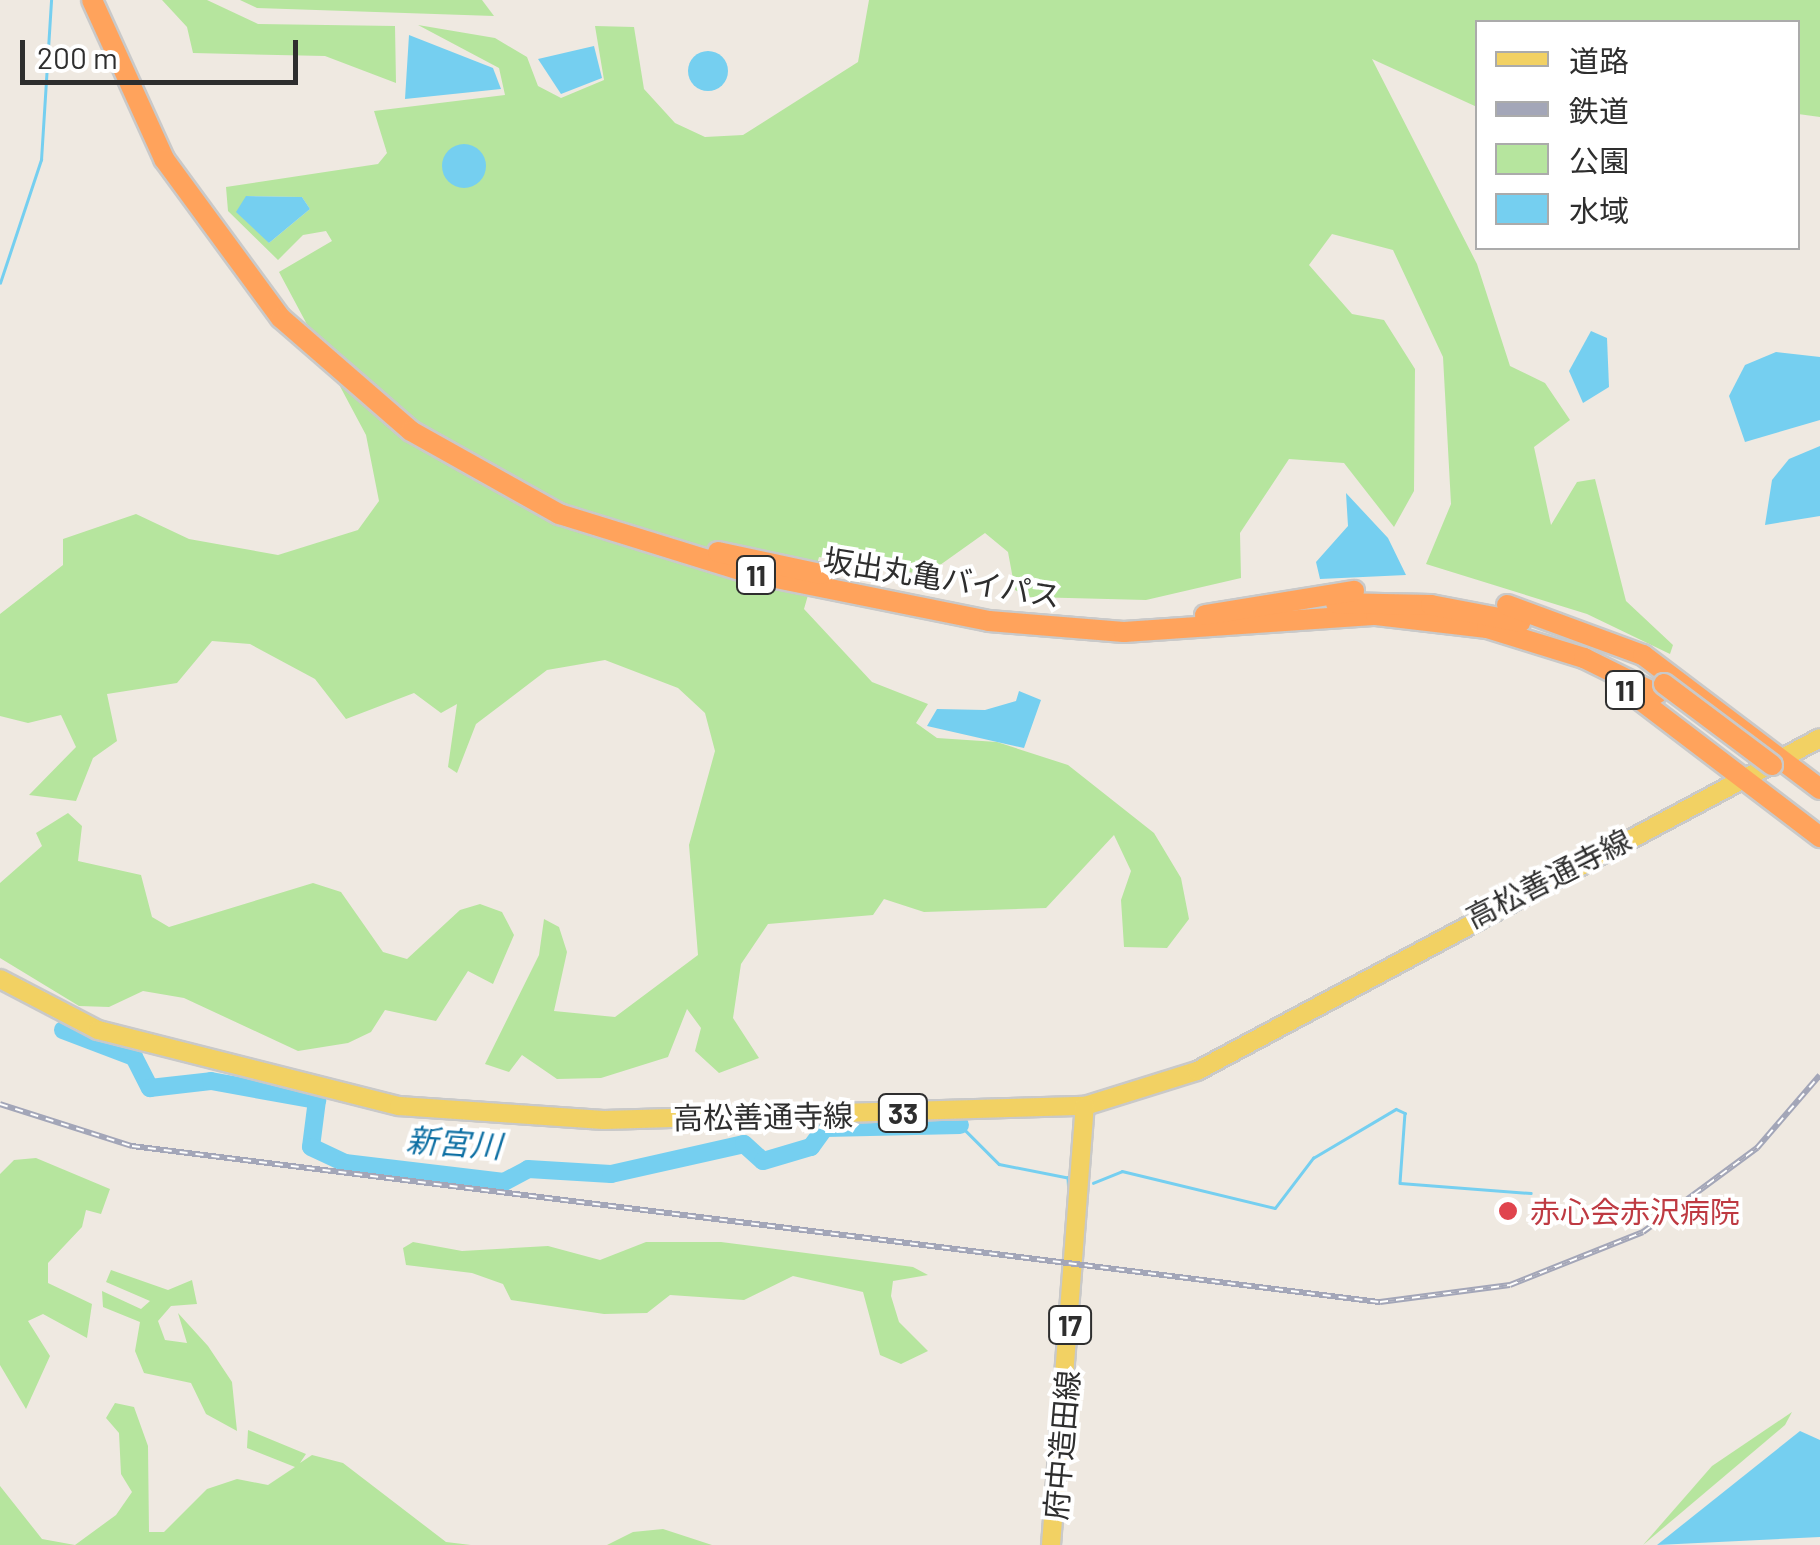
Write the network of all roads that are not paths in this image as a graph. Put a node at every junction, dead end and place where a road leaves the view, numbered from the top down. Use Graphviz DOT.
graph roads {
  1 [pos="92,0"];
  2 [pos="106,0"];
  3 [pos="1205,616"];
  4 [pos="1182,630"];
  5 [pos="1660,689"];
  6 [pos="1820,738"];
  7 [pos="1766,767"];
  8 [pos="1820,789"];
  9 [pos="1820,804"];
  10 [pos="1820,821"];
  11 [pos="1820,837"];
  12 [pos="0,979"];
  13 [pos="0,992"];
  14 [pos="22,995"];
  15 [pos="1085,1106"];
  16 [pos="1051,1545"];
  1 -- 4 [label="highway, 坂出丸亀バイパス / 11"];
  2 -- 3 [label="highway, 坂出丸亀バイパス / 11"];
  3 -- 5 [label="highway, 坂出丸亀バイパス / 11"];
  3 -- 7 [label="highway"];
  4 -- 5 [label="highway, 坂出丸亀バイパス / 11"];
  4 -- 7 [label="highway, 11"];
  5 -- 7 [label="highway, 坂出丸亀バイパス / 11, bridge"];
  6 -- 7 [label="main road, 高松善通寺線 / 33"];
  7 -- 8 [label="highway, 11"];
  7 -- 9 [label="highway, 11"];
  7 -- 10 [label="highway, 11"];
  7 -- 11 [label="highway, 11"];
  7 -- 15 [label="main road, 高松善通寺線 / 33"];
  12 -- 14 [label="main road, 高松善通寺線 / 33"];
  13 -- 14 [label="main road"];
  14 -- 15 [label="main road, 高松善通寺線 / 33"];
  15 -- 16 [label="main road, 府中造田線 / 17"];
}
